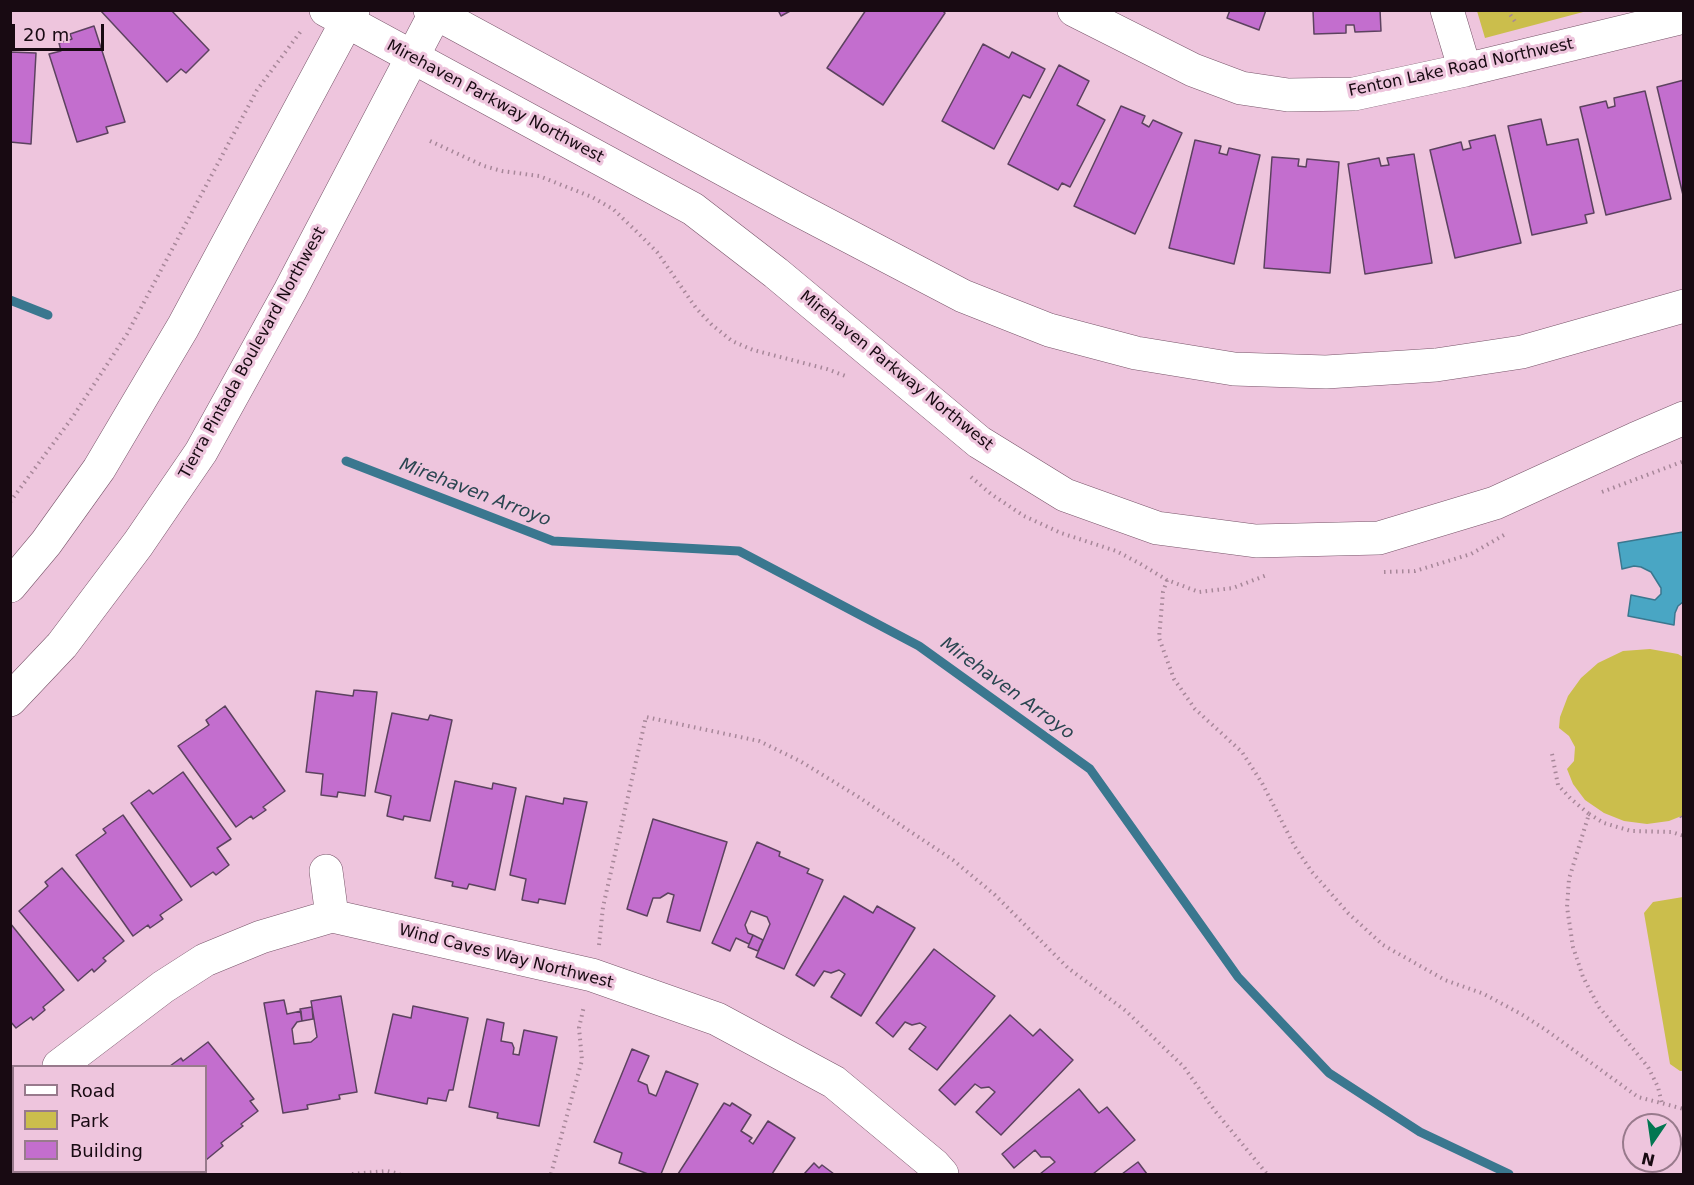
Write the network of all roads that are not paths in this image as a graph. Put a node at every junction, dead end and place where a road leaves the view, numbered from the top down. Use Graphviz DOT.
graph roads {
  1 [pos="1074,10"];
  2 [pos="1447,10"];
  3 [pos="434,12"];
  4 [pos="342,14"];
  5 [pos="1683,17"];
  6 [pos="412,57"];
  7 [pos="1465,70"];
  8 [pos="1683,306"];
  9 [pos="1683,418"];
  10 [pos="10,586"];
  11 [pos="10,700"];
  12 [pos="326,871"];
  13 [pos="332,916"];
  14 [pos="61,1065"];
  15 [pos="942,1174"];
  1 -- 7 [label="street, Fenton Lake Road Northwest"];
  2 -- 7 [label="street"];
  3 -- 6 [label="street, Tierra Pintada Boulevard Northwest"];
  3 -- 8 [label="street"];
  4 -- 6 [label="street, Mirehaven Parkway Northwest"];
  4 -- 10 [label="street"];
  5 -- 7 [label="street, Fenton Lake Road Northwest"];
  6 -- 9 [label="street, Mirehaven Parkway Northwest"];
  6 -- 11 [label="street, Tierra Pintada Boulevard Northwest"];
  12 -- 13 [label="street"];
  13 -- 14 [label="street, Wind Caves Way Northwest"];
  13 -- 15 [label="street, Wind Caves Way Northwest"];
}
